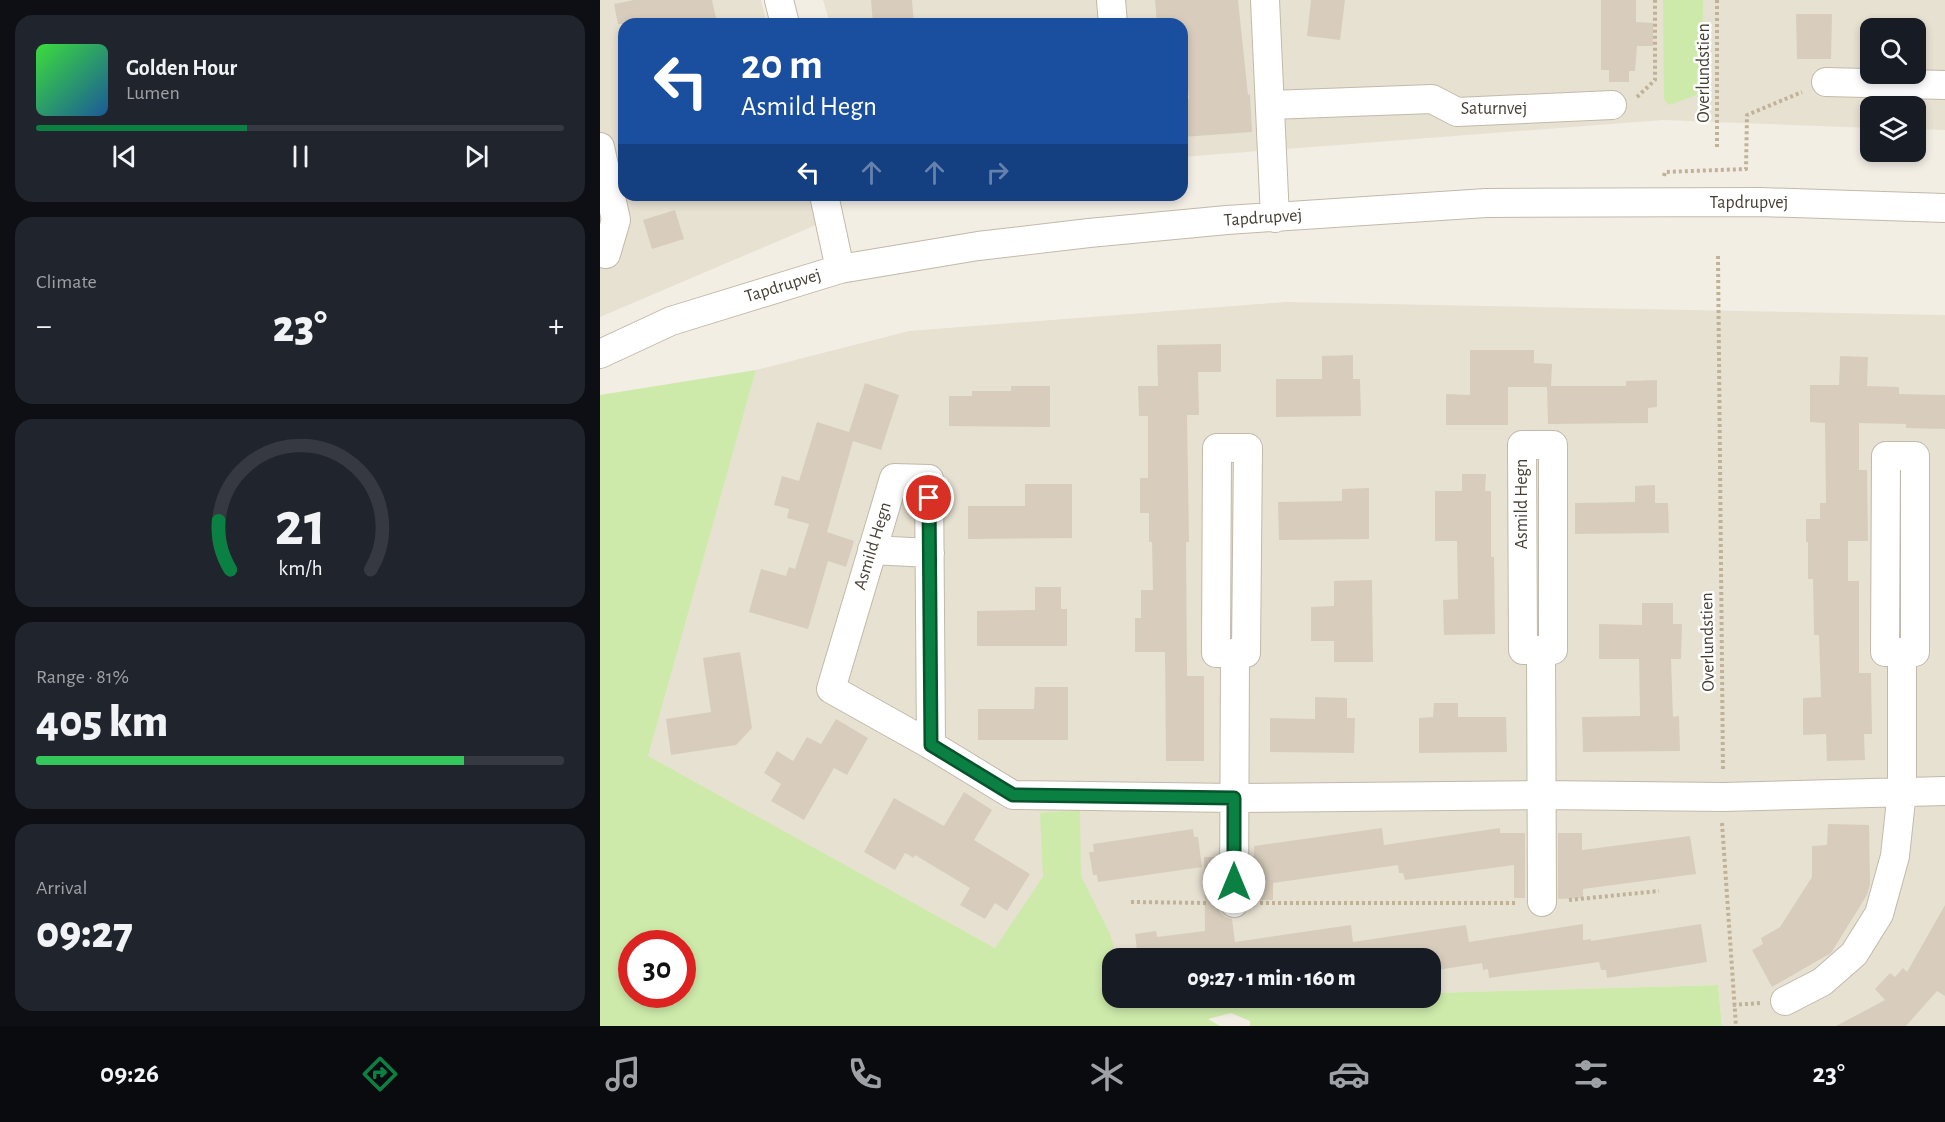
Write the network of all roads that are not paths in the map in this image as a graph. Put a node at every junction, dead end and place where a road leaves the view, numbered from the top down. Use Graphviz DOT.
graph roads {
  1 [pos="779,0"];
  2 [pos="1111,0"];
  3 [pos="1264,0"];
  4 [pos="784,18"];
  5 [pos="1112,18"];
  6 [pos="1826,82"];
  7 [pos="1945,85"];
  8 [pos="1270,105"];
  9 [pos="1612,105"];
  10 [pos="600,147"];
  11 [pos="825,201"];
  12 [pos="1945,207"];
  13 [pos="1275,218"];
  14 [pos="606,254"];
  15 [pos="840,269"];
  16 [pos="600,354"];
  17 [pos="872,550"];
  18 [pos="930,553"];
  19 [pos="1541,650"];
  20 [pos="1902,652"];
  21 [pos="1235,653"];
  22 [pos="931,745"];
  23 [pos="1902,791"];
  24 [pos="1945,791"];
  25 [pos="1542,795"];
  26 [pos="1234,798"];
  27 [pos="1542,902"];
  28 [pos="1234,903"];
  29 [pos="1785,1001"];
  1 -- 4 [label="street"];
  2 -- 5 [label="street"];
  3 -- 8 [label="street"];
  6 -- 7 [label="street"];
  8 -- 9 [label="street, Saturnvej"];
  8 -- 13 [label="street"];
  10 -- 14 [label="street"];
  11 -- 15 [label="street"];
  12 -- 13 [label="street, Tapdrupvej"];
  13 -- 15 [label="street, Tapdrupvej"];
  15 -- 16 [label="street, Tapdrupvej"];
  17 -- 18 [label="street"];
  17 -- 18 [label="street, Asmild Hegn"];
  17 -- 22 [label="street, Asmild Hegn"];
  18 -- 22 [label="street, Asmild Hegn"];
  19 -- 19 [label="street, Asmild Hegn"];
  19 -- 25 [label="street"];
  20 -- 20 [label="street"];
  20 -- 23 [label="street"];
  21 -- 21 [label="street"];
  21 -- 26 [label="street"];
  22 -- 26 [label="street, Asmild Hegn"];
  23 -- 24 [label="street, Asmild Hegn"];
  23 -- 25 [label="street, Asmild Hegn"];
  23 -- 29 [label="street"];
  25 -- 26 [label="street, Asmild Hegn"];
  25 -- 27 [label="street"];
  26 -- 28 [label="street"];
}
